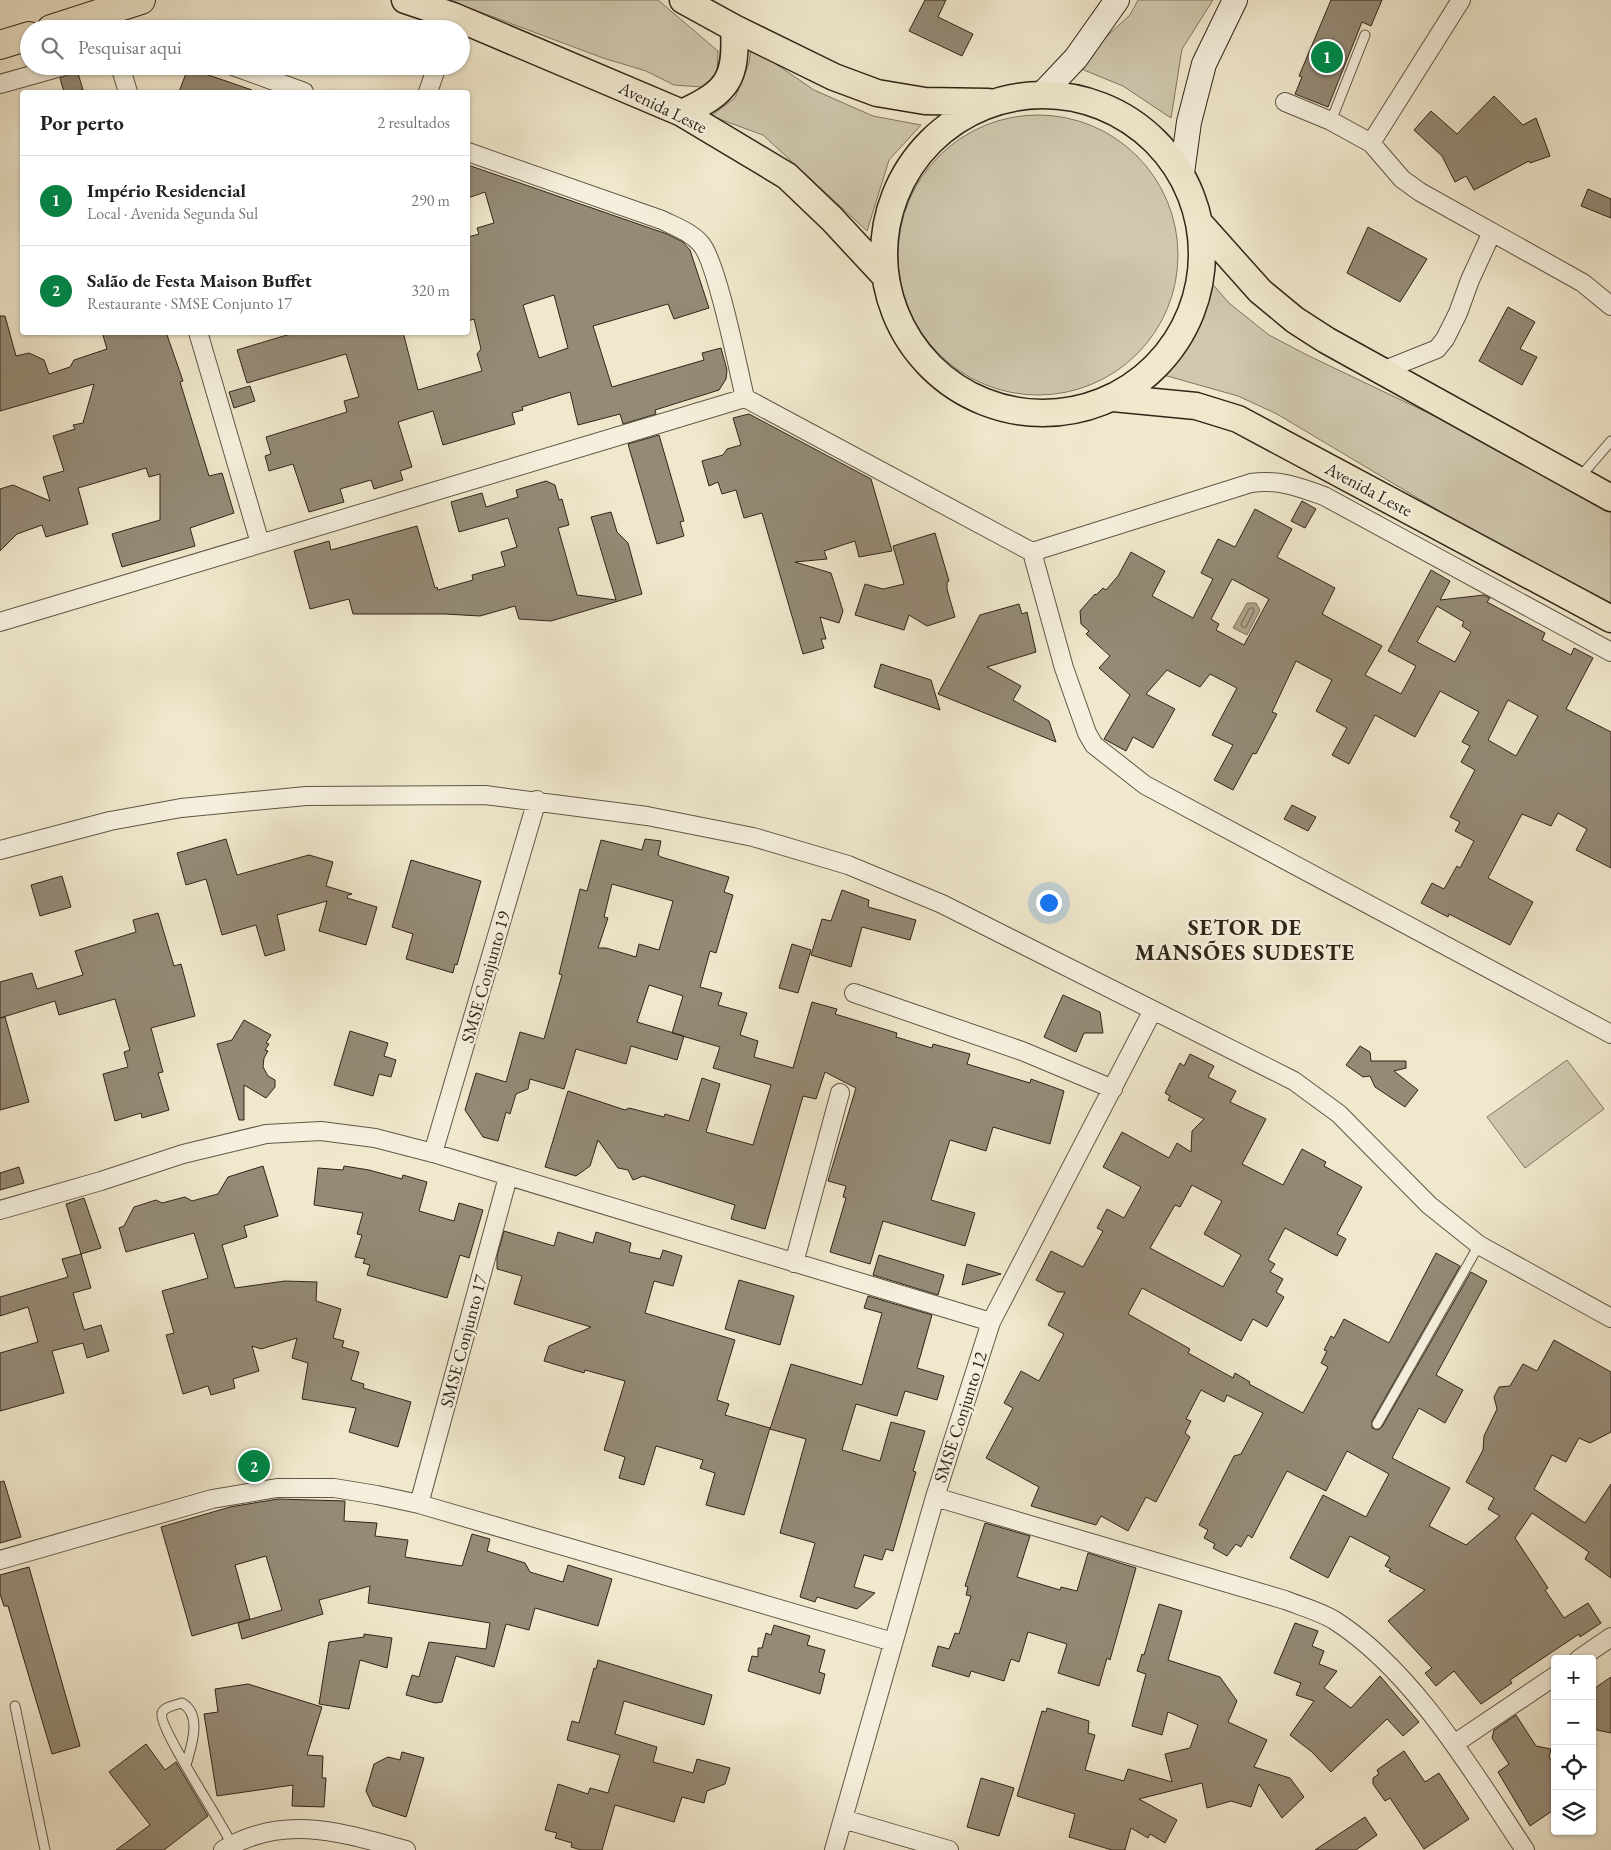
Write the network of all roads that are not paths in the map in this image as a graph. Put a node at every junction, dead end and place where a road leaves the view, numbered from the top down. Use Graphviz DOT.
graph roads {
  1 [pos="142,0"];
  2 [pos="405,0"];
  3 [pos="683,0"];
  4 [pos="1117,0"];
  5 [pos="1235,0"];
  6 [pos="1461,0"];
  7 [pos="79,20"];
  8 [pos="447,20"];
  9 [pos="734,28"];
  10 [pos="470,29"];
  11 [pos="1365,35"];
  12 [pos="20,39"];
  13 [pos="0,45"];
  14 [pos="32,75"];
  15 [pos="123,75"];
  16 [pos="258,75"];
  17 [pos="434,75"];
  18 [pos="0,84"];
  19 [pos="127,90"];
  20 [pos="299,90"];
  21 [pos="429,90"];
  22 [pos="1044,92"];
  23 [pos="989,102"];
  24 [pos="1285,102"];
  25 [pos="682,113"];
  26 [pos="1331,121"];
  27 [pos="1371,143"];
  28 [pos="470,153"];
  29 [pos="1182,173"];
  30 [pos="1201,225"];
  31 [pos="1492,232"];
  32 [pos="884,275"];
  33 [pos="1611,306"];
  34 [pos="199,335"];
  35 [pos="1382,371"];
  36 [pos="745,398"];
  37 [pos="1113,398"];
  38 [pos="1611,441"];
  39 [pos="1577,480"];
  40 [pos="1611,498"];
  41 [pos="260,543"];
  42 [pos="1032,552"];
  43 [pos="1611,618"];
  44 [pos="0,622"];
  45 [pos="1611,652"];
  46 [pos="537,800"];
  47 [pos="0,850"];
  48 [pos="854,993"];
  49 [pos="1153,1010"];
  50 [pos="1611,1034"];
  51 [pos="1113,1090"];
  52 [pos="840,1093"];
  53 [pos="433,1153"];
  54 [pos="508,1177"];
  55 [pos="0,1210"];
  56 [pos="1479,1245"];
  57 [pos="794,1263"];
  58 [pos="1611,1318"];
  59 [pos="991,1322"];
  60 [pos="1377,1424"];
  61 [pos="935,1497"];
  62 [pos="419,1504"];
  63 [pos="0,1560"];
  64 [pos="1611,1637"];
  65 [pos="893,1642"];
  66 [pos="1586,1655"];
  67 [pos="1551,1679"];
  68 [pos="15,1706"];
  69 [pos="1454,1744"];
  70 [pos="186,1766"];
  71 [pos="843,1819"];
  72 [pos="228,1847"];
  73 [pos="45,1850"];
  74 [pos="406,1850"];
  75 [pos="834,1850"];
  76 [pos="948,1850"];
  77 [pos="1525,1850"];
  1 -- 7 [label="highway"];
  2 -- 8 [label="main road, Avenida Leste"];
  3 -- 9 [label="main road"];
  4 -- 22 [label="main road"];
  5 -- 29 [label="main road"];
  6 -- 27 [label="street"];
  9 -- 23 [label="main road"];
  9 -- 25 [label="main road"];
  10 -- 25 [label="main road, Avenida Leste"];
  11 -- 26 [label="lane"];
  12 -- 13 [label="highway"];
  14 -- 18 [label="street"];
  15 -- 19 [label="street"];
  16 -- 20 [label="street"];
  17 -- 21 [label="street"];
  22 -- 23 [label="main road"];
  22 -- 29 [label="main road"];
  23 -- 32 [label="main road"];
  24 -- 26 [label="street"];
  25 -- 32 [label="main road, Avenida Leste"];
  26 -- 27 [label="street"];
  27 -- 31 [label="street"];
  28 -- 36 [label="street"];
  29 -- 30 [label="main road"];
  30 -- 35 [label="main road"];
  30 -- 37 [label="main road"];
  31 -- 33 [label="street"];
  31 -- 35 [label="street"];
  32 -- 37 [label="main road"];
  34 -- 41 [label="street"];
  35 -- 39 [label="main road"];
  36 -- 41 [label="street"];
  36 -- 42 [label="street"];
  37 -- 43 [label="main road, Avenida Leste"];
  38 -- 39 [label="lane"];
  39 -- 40 [label="main road"];
  41 -- 44 [label="street"];
  42 -- 45 [label="street"];
  42 -- 50 [label="street"];
  46 -- 47 [label="street"];
  46 -- 49 [label="street"];
  46 -- 53 [label="street, SMSE Conjunto 19"];
  48 -- 51 [label="street"];
  49 -- 51 [label="street, SMSE Conjunto 12"];
  49 -- 56 [label="street"];
  51 -- 59 [label="street, SMSE Conjunto 12"];
  52 -- 57 [label="street"];
  53 -- 54 [label="street"];
  53 -- 55 [label="street"];
  54 -- 57 [label="street"];
  54 -- 62 [label="street, SMSE Conjunto 17"];
  56 -- 58 [label="street"];
  56 -- 60 [label="lane"];
  57 -- 59 [label="street"];
  59 -- 61 [label="street, SMSE Conjunto 12"];
  61 -- 65 [label="street, SMSE Conjunto 12"];
  61 -- 69 [label="street"];
  62 -- 63 [label="street"];
  62 -- 65 [label="street"];
  64 -- 66 [label="street"];
  65 -- 71 [label="street, SMSE Conjunto 12"];
  67 -- 69 [label="street"];
  68 -- 73 [label="lane"];
  69 -- 77 [label="street"];
  70 -- 70 [label="lane"];
  70 -- 72 [label="lane"];
  71 -- 75 [label="street, SMSE Conjunto 12"];
  71 -- 76 [label="street"];
  72 -- 74 [label="street"];
}
